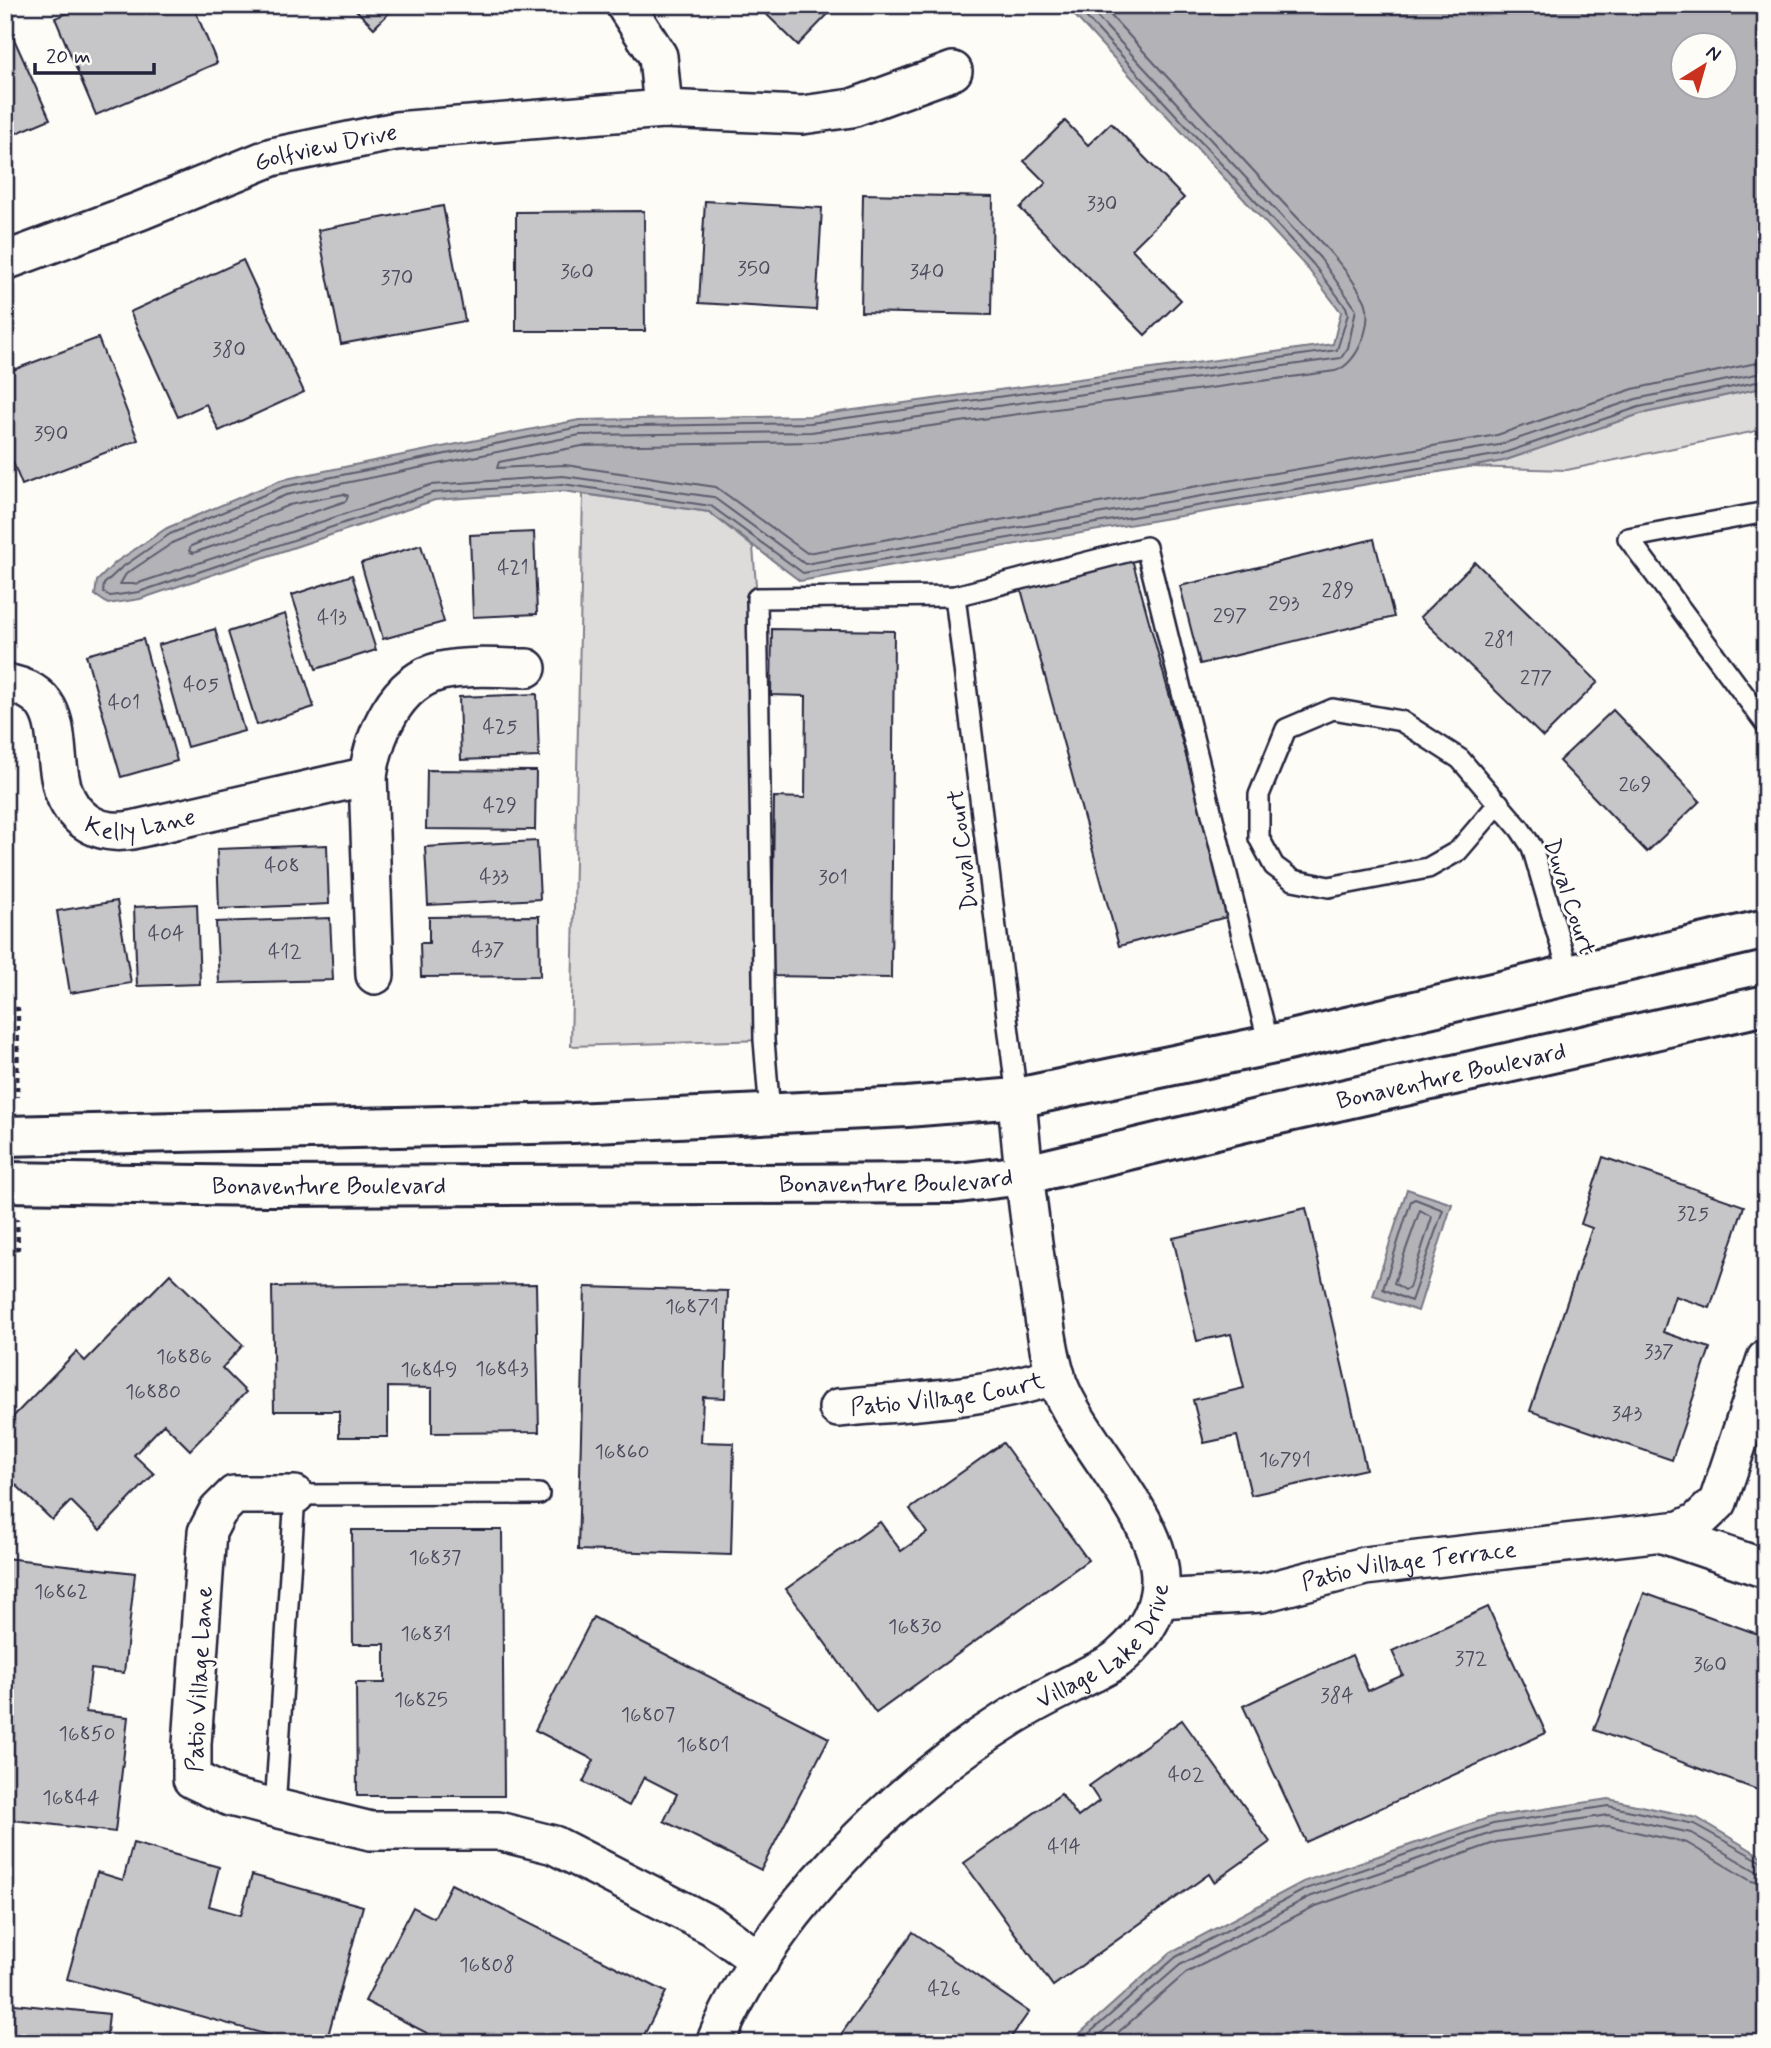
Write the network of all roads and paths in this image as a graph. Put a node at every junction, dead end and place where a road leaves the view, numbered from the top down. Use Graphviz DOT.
graph roads {
  1 [pos="625,5"];
  2 [pos="953,71"];
  3 [pos="663,109"];
  4 [pos="5,261"];
  5 [pos="1766,512"];
  6 [pos="955,596"];
  7 [pos="527,668"];
  8 [pos="5,683"];
  9 [pos="1766,723"];
  10 [pos="369,776"];
  11 [pos="1499,803"];
  12 [pos="1766,929"];
  13 [pos="1569,973"];
  14 [pos="374,975"];
  15 [pos="1766,1005"];
  16 [pos="5,1009"];
  17 [pos="1269,1045"];
  18 [pos="1017,1098"];
  19 [pos="770,1114"];
  20 [pos="11,1136"];
  21 [pos="1023,1175"];
  22 [pos="5,1182"];
  23 [pos="1766,1359"];
  24 [pos="1056,1375"];
  25 [pos="838,1409"];
  26 [pos="539,1494"];
  27 [pos="295,1495"];
  28 [pos="1660,1533"];
  29 [pos="1766,1569"];
  30 [pos="1158,1599"];
  31 [pos="275,1809"];
  32 [pos="760,1961"];
  33 [pos="715,2043"];
  1 -- 3 [label="street"];
  2 -- 3 [label="street, Golfview Drive"];
  3 -- 4 [label="street, Golfview Drive"];
  5 -- 9 [label="lane"];
  6 -- 17 [label="lane"];
  6 -- 18 [label="lane, Duval Court"];
  6 -- 19 [label="lane"];
  7 -- 10 [label="street"];
  8 -- 10 [label="street, Kelly Lane"];
  10 -- 14 [label="street"];
  11 -- 11 [label="lane, Duval Court"];
  11 -- 13 [label="lane, Duval Court"];
  12 -- 13 [label="main road"];
  13 -- 17 [label="main road"];
  15 -- 21 [label="main road, Bonaventure Boulevard"];
  16 -- 20 [label="path"];
  17 -- 18 [label="main road"];
  18 -- 19 [label="main road"];
  18 -- 21 [label="street, Village Lake Drive"];
  19 -- 20 [label="main road"];
  21 -- 22 [label="main road, Bonaventure Boulevard"];
  21 -- 24 [label="street, Village Lake Drive"];
  23 -- 28 [label="street, Patio Village Terrace"];
  24 -- 25 [label="street, Patio Village Court"];
  24 -- 30 [label="street, Village Lake Drive"];
  26 -- 27 [label="lane, Patio Village Lane"];
  27 -- 31 [label="lane"];
  27 -- 31 [label="street, Patio Village Lane"];
  28 -- 29 [label="street, Patio Village Terrace"];
  28 -- 30 [label="street, Patio Village Terrace"];
  30 -- 32 [label="street, Village Lake Drive"];
  31 -- 32 [label="street, Patio Village Lane"];
  32 -- 33 [label="street, Village Lake Drive"];
}
